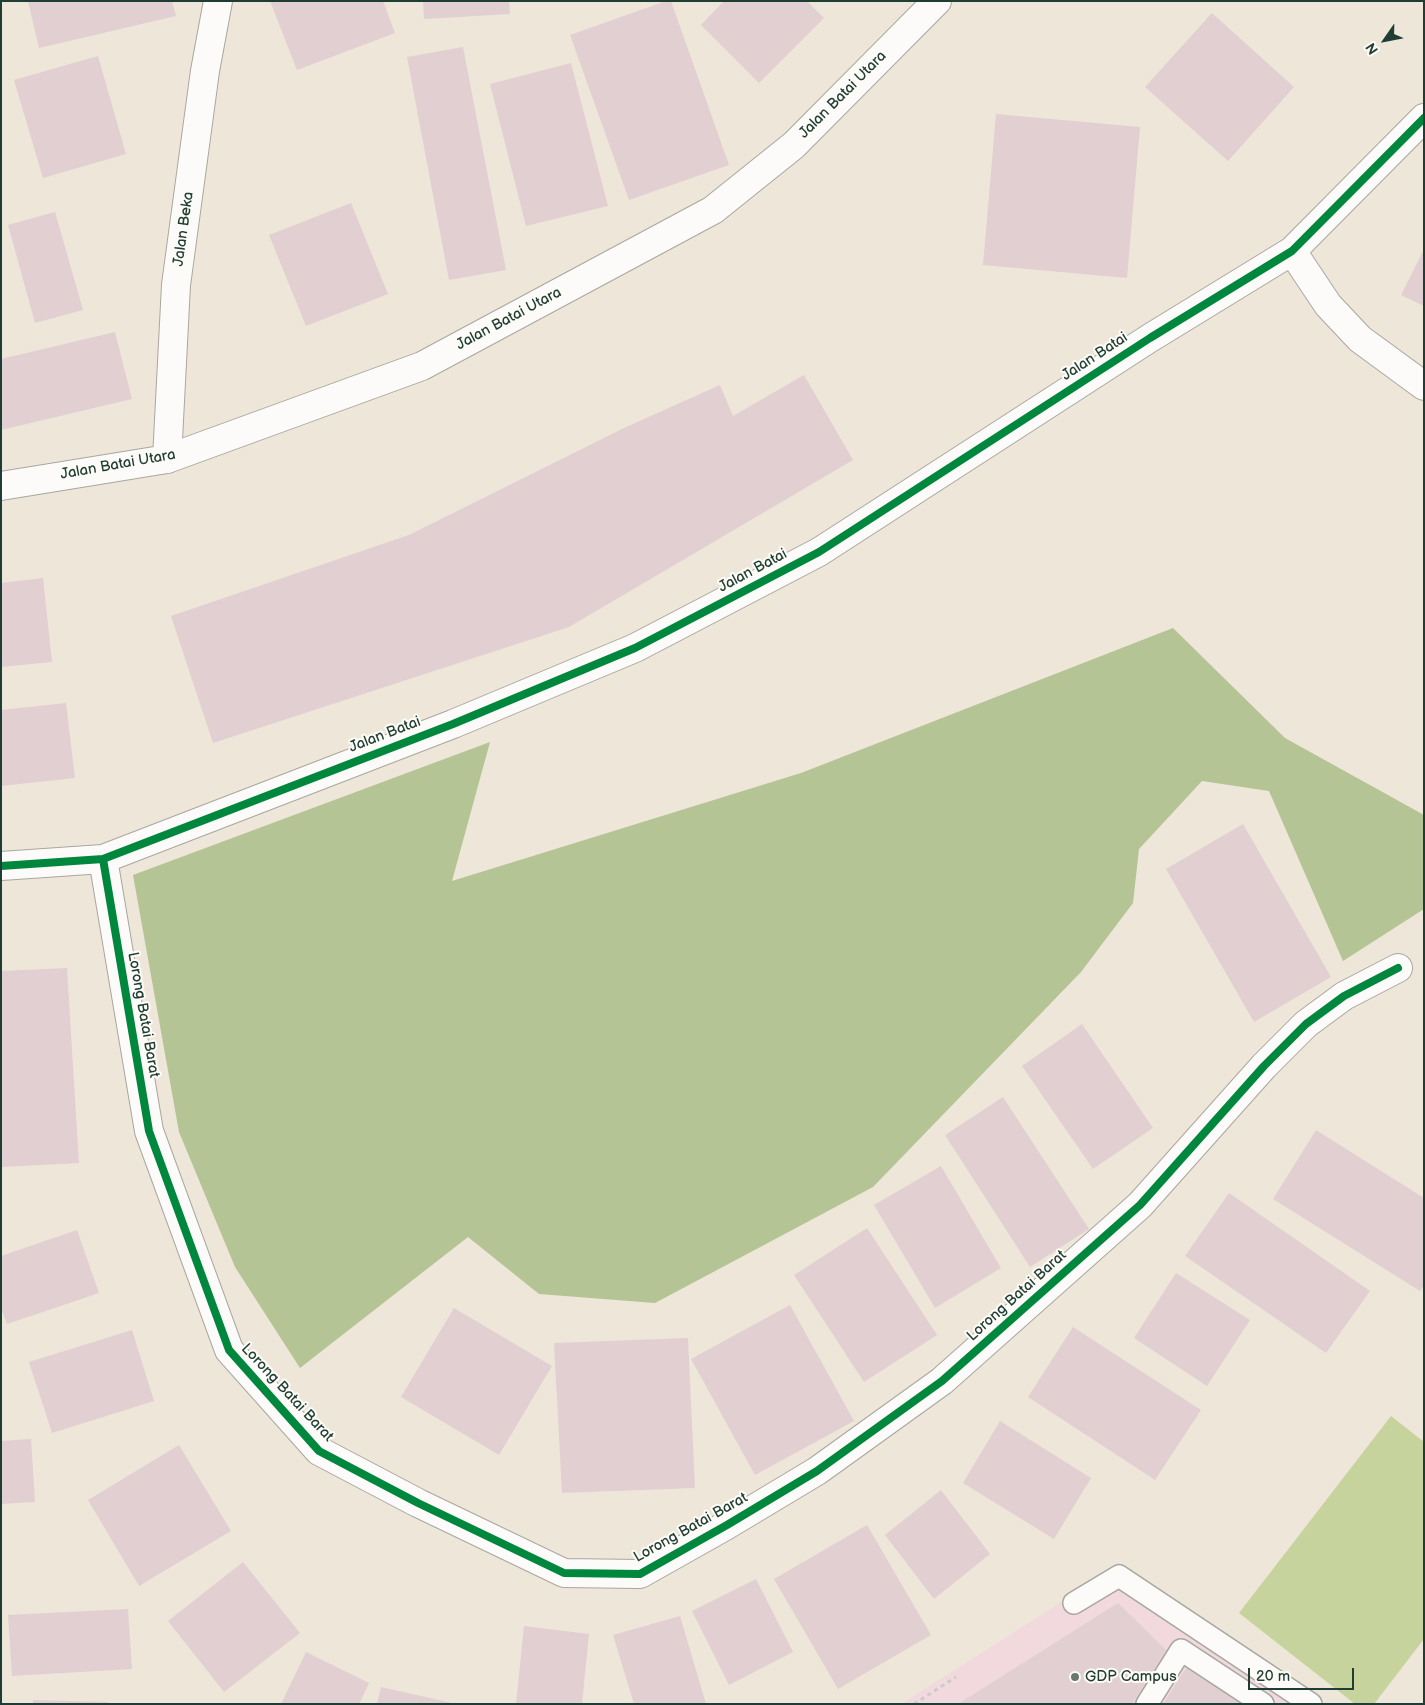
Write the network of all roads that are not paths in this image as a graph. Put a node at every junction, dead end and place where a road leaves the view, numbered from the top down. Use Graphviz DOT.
graph roads {
  1 [pos="218,1"];
  2 [pos="937,1"];
  3 [pos="1424,118"];
  4 [pos="1292,251"];
  5 [pos="1424,386"];
  6 [pos="167,459"];
  7 [pos="1,486"];
  8 [pos="103,859"];
  9 [pos="1,866"];
  10 [pos="1398,968"];
  11 [pos="1074,1603"];
  12 [pos="1147,1704"];
  13 [pos="1263,1704"];
  14 [pos="1311,1704"];
  1 -- 6 [label="street, Jalan Beka"];
  2 -- 6 [label="street, Jalan Batai Utara"];
  3 -- 4 [label="street, Jalan Batai"];
  4 -- 5 [label="street"];
  4 -- 8 [label="street, Jalan Batai"];
  6 -- 7 [label="street, Jalan Batai Utara"];
  8 -- 9 [label="street, Jalan Batai"];
  8 -- 10 [label="street, Lorong Batai Barat"];
  11 -- 14 [label="lane"];
  12 -- 13 [label="lane"];
}
